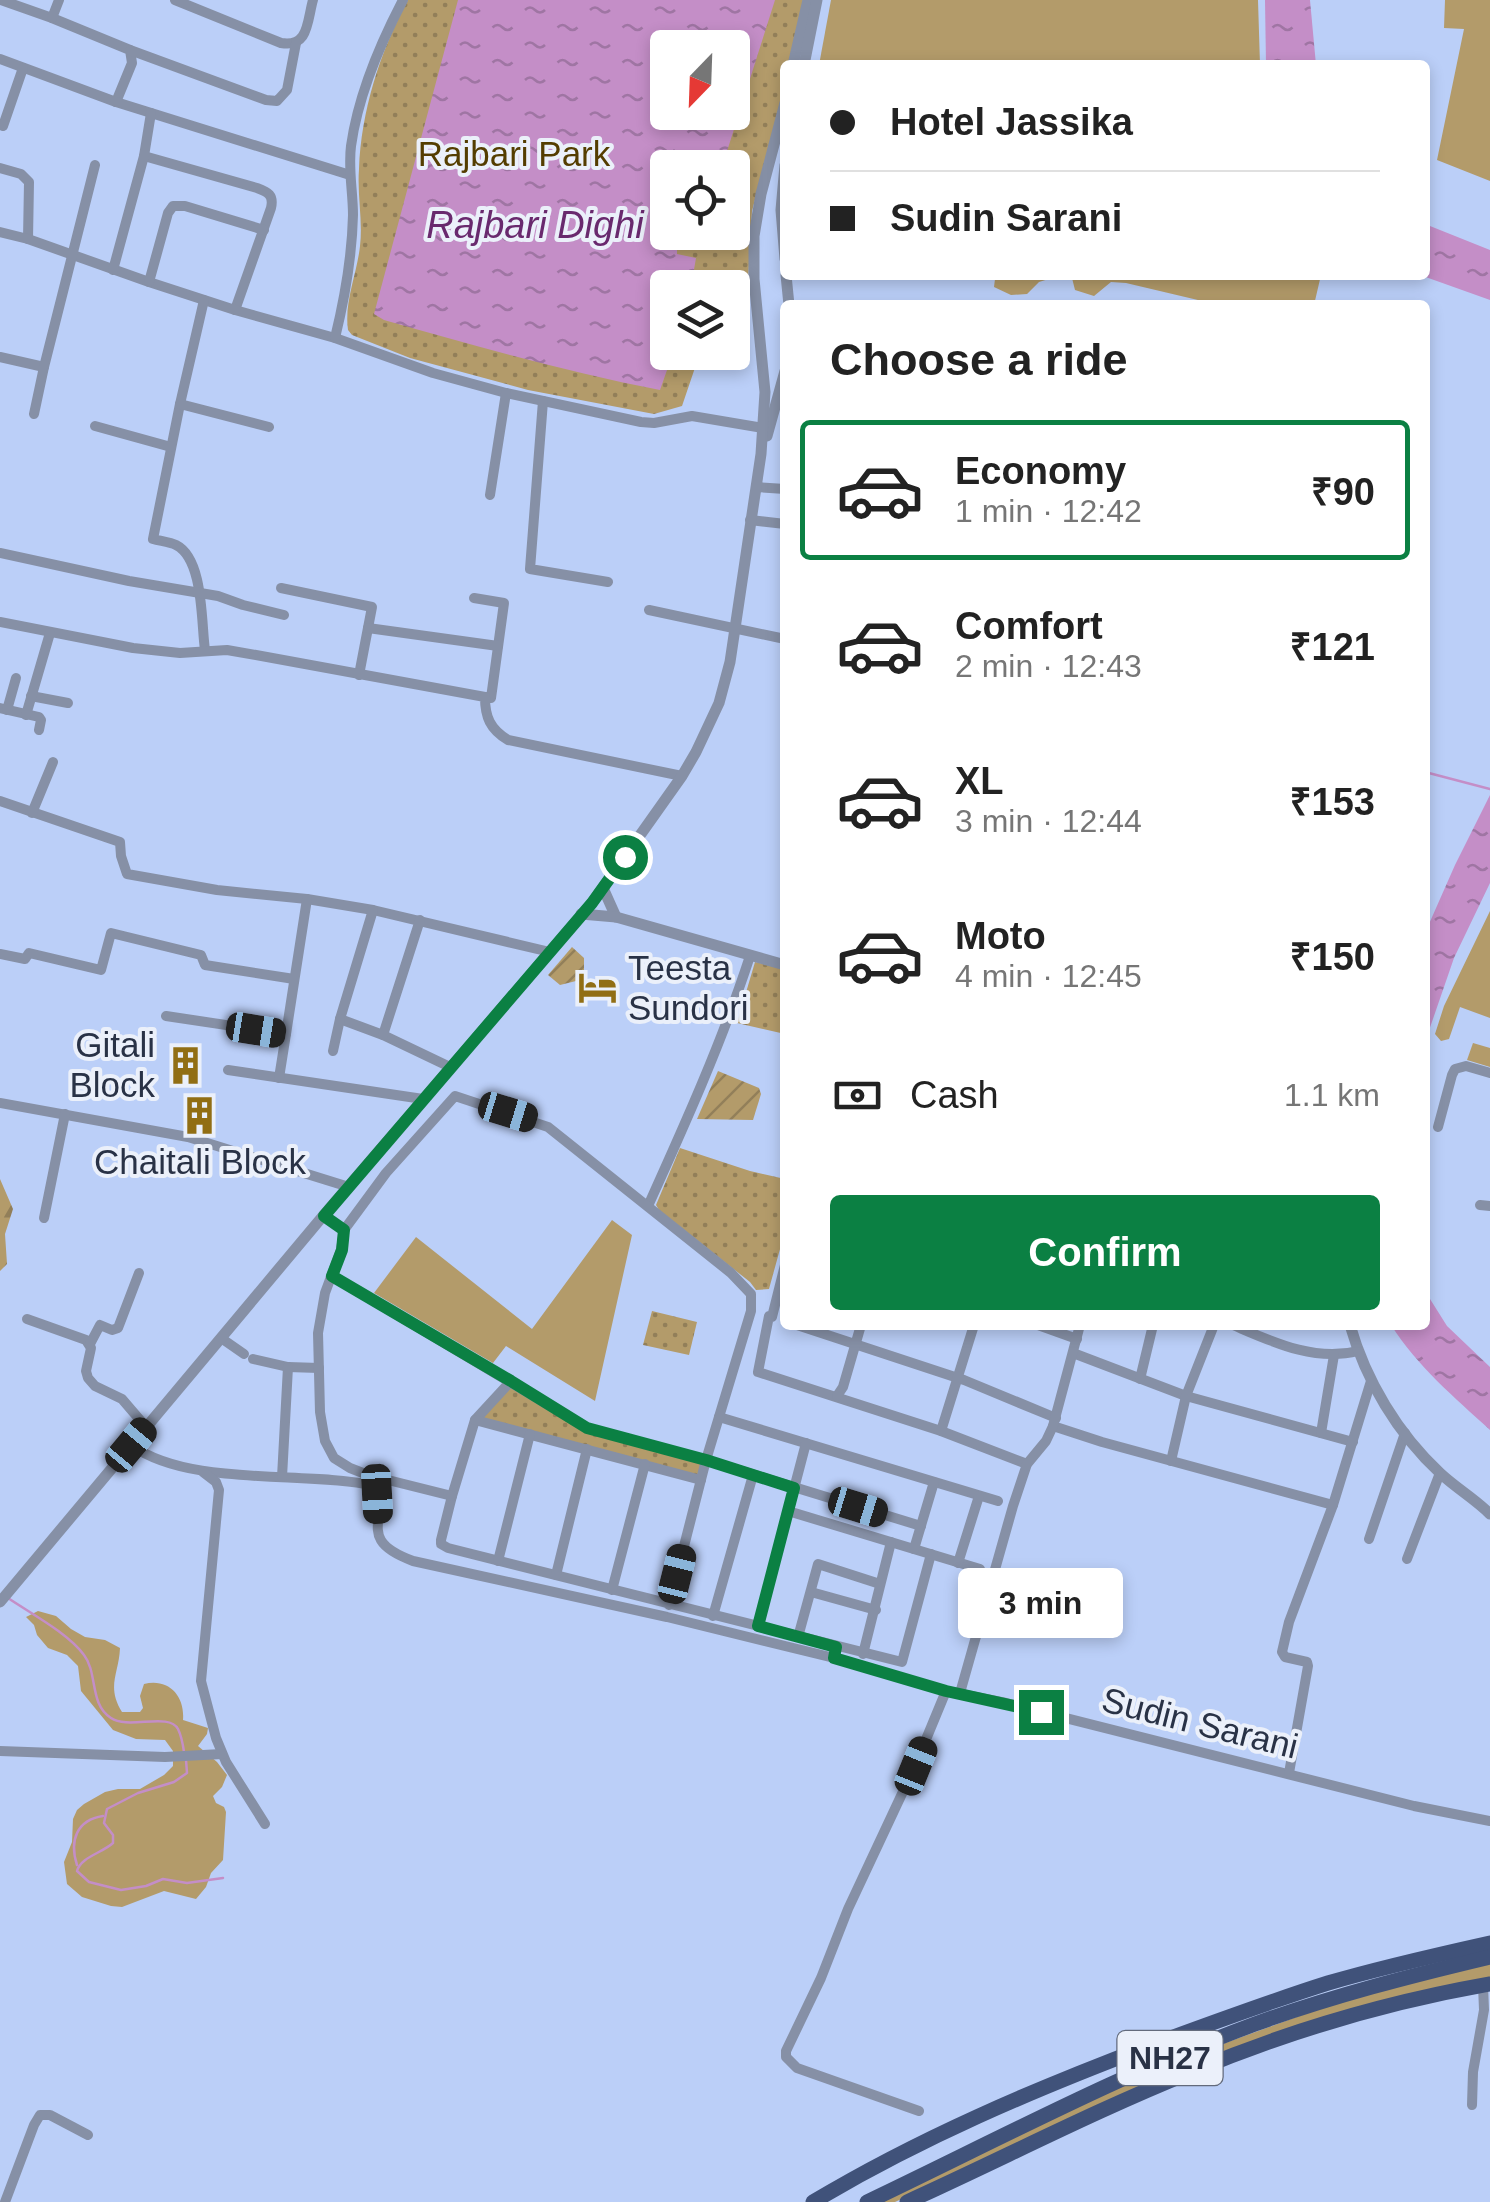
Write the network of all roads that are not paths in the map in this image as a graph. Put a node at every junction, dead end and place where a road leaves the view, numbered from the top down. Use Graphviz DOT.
graph roads {
  1 [pos="3,0"];
  2 [pos="59,0"];
  3 [pos="175,0"];
  4 [pos="313,0"];
  5 [pos="403,0"];
  6 [pos="808,0"];
  7 [pos="817,0"];
  8 [pos="52,18"];
  9 [pos="296,43"];
  10 [pos="130,50"];
  11 [pos="0,59"];
  12 [pos="794,60"];
  13 [pos="805,60"];
  14 [pos="23,68"];
  15 [pos="116,102"];
  16 [pos="151,114"];
  17 [pos="780,120"];
  18 [pos="3,126"];
  19 [pos="144,156"];
  20 [pos="96,164"];
  21 [pos="0,168"];
  22 [pos="350,175"];
  23 [pos="264,230"];
  24 [pos="0,232"];
  25 [pos="28,239"];
  26 [pos="72,254"];
  27 [pos="113,270"];
  28 [pos="149,282"];
  29 [pos="204,300"];
  30 [pos="235,310"];
  31 [pos="336,338"];
  32 [pos="0,357"];
  33 [pos="44,366"];
  34 [pos="506,393"];
  35 [pos="780,395"];
  36 [pos="543,401"];
  37 [pos="180,404"];
  38 [pos="34,414"];
  39 [pos="94,426"];
  40 [pos="270,427"];
  41 [pos="763,428"];
  42 [pos="171,447"];
  43 [pos="761,454"];
  44 [pos="756,487"];
  45 [pos="780,489"];
  46 [pos="490,495"];
  47 [pos="750,520"];
  48 [pos="780,523"];
  49 [pos="0,553"];
  50 [pos="608,582"];
  51 [pos="281,588"];
  52 [pos="199,592"];
  53 [pos="474,598"];
  54 [pos="649,610"];
  55 [pos="284,615"];
  56 [pos="0,622"];
  57 [pos="368,628"];
  58 [pos="736,628"];
  59 [pos="50,632"];
  60 [pos="780,638"];
  61 [pos="498,646"];
  62 [pos="205,650"];
  63 [pos="358,674"];
  64 [pos="35,683"];
  65 [pos="31,696"];
  66 [pos="485,697"];
  67 [pos="68,703"];
  68 [pos="3,709"];
  69 [pos="26,715"];
  70 [pos="39,730"];
  71 [pos="53,762"];
  72 [pos="682,776"];
  73 [pos="0,801"];
  74 [pos="32,812"];
  75 [pos="603,888"];
  76 [pos="307,899"];
  77 [pos="373,910"];
  78 [pos="581,914"];
  79 [pos="616,917"];
  80 [pos="420,920"];
  81 [pos="550,952"];
  82 [pos="0,954"];
  83 [pos="750,956"];
  84 [pos="780,964"];
  85 [pos="294,980"];
  86 [pos="166,1016"];
  87 [pos="340,1018"];
  88 [pos="286,1034"];
  89 [pos="384,1035"];
  90 [pos="333,1051"];
  91 [pos="450,1067"];
  92 [pos="228,1070"];
  93 [pos="1490,1073"];
  94 [pos="279,1078"];
  95 [pos="435,1085"];
  96 [pos="455,1096"];
  97 [pos="424,1099"];
  98 [pos="0,1102"];
  99 [pos="65,1114"];
  100 [pos="1438,1128"];
  101 [pos="349,1186"];
  102 [pos="648,1206"];
  103 [pos="324,1216"];
  104 [pos="44,1218"];
  105 [pos="344,1230"];
  106 [pos="139,1273"];
  107 [pos="332,1276"];
  108 [pos="780,1282"];
  109 [pos="751,1311"];
  110 [pos="770,1317"];
  111 [pos="27,1318"];
  112 [pos="780,1320"];
  113 [pos="813,1330"];
  114 [pos="859,1330"];
  115 [pos="972,1330"];
  116 [pos="1052,1330"];
  117 [pos="1079,1330"];
  118 [pos="1151,1330"];
  119 [pos="1212,1330"];
  120 [pos="1246,1330"];
  121 [pos="1352,1330"];
  122 [pos="221,1338"];
  123 [pos="1077,1339"];
  124 [pos="856,1343"];
  125 [pos="90,1344"];
  126 [pos="1358,1351"];
  127 [pos="1073,1353"];
  128 [pos="1334,1356"];
  129 [pos="288,1367"];
  130 [pos="319,1368"];
  131 [pos="958,1378"];
  132 [pos="1140,1378"];
  133 [pos="511,1381"];
  134 [pos="1371,1381"];
  135 [pos="837,1396"];
  136 [pos="1186,1396"];
  137 [pos="719,1416"];
  138 [pos="475,1420"];
  139 [pos="1054,1422"];
  140 [pos="146,1427"];
  141 [pos="941,1431"];
  142 [pos="1320,1433"];
  143 [pos="1405,1433"];
  144 [pos="530,1434"];
  145 [pos="1354,1442"];
  146 [pos="806,1444"];
  147 [pos="131,1445"];
  148 [pos="587,1449"];
  149 [pos="706,1460"];
  150 [pos="1170,1461"];
  151 [pos="646,1464"];
  152 [pos="1026,1464"];
  153 [pos="202,1471"];
  154 [pos="221,1472"];
  155 [pos="1440,1473"];
  156 [pos="753,1475"];
  157 [pos="282,1477"];
  158 [pos="701,1480"];
  159 [pos="934,1482"];
  160 [pos="794,1488"];
  161 [pos="219,1490"];
  162 [pos="452,1496"];
  163 [pos="979,1496"];
  164 [pos="998,1501"];
  165 [pos="1333,1505"];
  166 [pos="788,1511"];
  167 [pos="1490,1514"];
  168 [pos="921,1526"];
  169 [pos="1369,1539"];
  170 [pos="891,1542"];
  171 [pos="914,1549"];
  172 [pos="930,1554"];
  173 [pos="1406,1559"];
  174 [pos="498,1561"];
  175 [pos="958,1562"];
  176 [pos="980,1569"];
  177 [pos="556,1575"];
  178 [pos="880,1584"];
  179 [pos="612,1590"];
  180 [pos="811,1592"];
  181 [pos="0,1602"];
  182 [pos="667,1608"];
  183 [pos="876,1610"];
  184 [pos="713,1616"];
  185 [pos="758,1626"];
  186 [pos="798,1637"];
  187 [pos="835,1652"];
  188 [pos="864,1654"];
  189 [pos="946,1691"];
  190 [pos="960,1693"];
  191 [pos="0,1751"];
  192 [pos="222,1754"];
  193 [pos="1289,1773"];
  194 [pos="1490,1821"];
  195 [pos="264,1824"];
  196 [pos="1490,1943"];
  197 [pos="1490,1958"];
  198 [pos="1487,1985"];
  199 [pos="1472,2105"];
  200 [pos="919,2112"];
  201 [pos="88,2135"];
  202 [pos="5,2202"];
  203 [pos="813,2202"];
  204 [pos="868,2202"];
  205 [pos="907,2202"];
  1 -- 8 [label="street"];
  2 -- 8 [label="street"];
  3 -- 9 [label="street"];
  4 -- 9 [label="street"];
  5 -- 22 [label="street"];
  6 -- 12 [label="street"];
  7 -- 13 [label="street"];
  8 -- 10 [label="street"];
  9 -- 10 [label="street"];
  10 -- 15 [label="street"];
  11 -- 14 [label="street"];
  14 -- 15 [label="street"];
  14 -- 18 [label="street"];
  15 -- 16 [label="street"];
  16 -- 19 [label="street"];
  16 -- 22 [label="street"];
  17 -- 41 [label="street"];
  19 -- 23 [label="street"];
  19 -- 27 [label="street"];
  20 -- 26 [label="street"];
  21 -- 25 [label="street"];
  22 -- 31 [label="street"];
  23 -- 28 [label="street"];
  23 -- 30 [label="street"];
  24 -- 25 [label="street"];
  25 -- 26 [label="street"];
  26 -- 27 [label="street"];
  26 -- 33 [label="street"];
  27 -- 28 [label="street"];
  28 -- 29 [label="street"];
  29 -- 30 [label="street"];
  29 -- 37 [label="street"];
  30 -- 31 [label="street"];
  31 -- 34 [label="street"];
  32 -- 33 [label="street"];
  33 -- 38 [label="street"];
  34 -- 36 [label="street"];
  34 -- 46 [label="street"];
  35 -- 43 [label="street"];
  36 -- 41 [label="street"];
  36 -- 50 [label="street"];
  37 -- 40 [label="street"];
  37 -- 42 [label="street"];
  39 -- 42 [label="street"];
  41 -- 43 [label="street"];
  42 -- 52 [label="street"];
  43 -- 44 [label="street"];
  44 -- 45 [label="street"];
  44 -- 47 [label="street"];
  47 -- 48 [label="street"];
  47 -- 58 [label="street"];
  49 -- 52 [label="street"];
  51 -- 57 [label="street"];
  52 -- 55 [label="street"];
  52 -- 62 [label="street"];
  53 -- 61 [label="street"];
  54 -- 58 [label="street"];
  56 -- 59 [label="street"];
  57 -- 61 [label="street"];
  57 -- 63 [label="street"];
  58 -- 60 [label="street"];
  58 -- 72 [label="street"];
  59 -- 62 [label="street"];
  59 -- 64 [label="street"];
  61 -- 66 [label="street"];
  62 -- 63 [label="street"];
  63 -- 66 [label="street"];
  64 -- 65 [label="street"];
  64 -- 68 [label="street"];
  65 -- 67 [label="street"];
  65 -- 69 [label="street"];
  66 -- 72 [label="street"];
  68 -- 69 [label="street"];
  69 -- 70 [label="street"];
  71 -- 74 [label="street"];
  72 -- 75 [label="street"];
  73 -- 74 [label="street"];
  74 -- 76 [label="street"];
  75 -- 78 [label="street"];
  75 -- 79 [label="street"];
  76 -- 77 [label="street"];
  76 -- 85 [label="street"];
  77 -- 80 [label="street"];
  77 -- 87 [label="street"];
  78 -- 79 [label="street"];
  78 -- 81 [label="street"];
  79 -- 83 [label="street"];
  80 -- 81 [label="street"];
  80 -- 89 [label="street"];
  81 -- 91 [label="street"];
  82 -- 85 [label="street"];
  83 -- 84 [label="street"];
  83 -- 102 [label="street"];
  85 -- 88 [label="street"];
  86 -- 88 [label="street"];
  87 -- 89 [label="street"];
  87 -- 90 [label="street"];
  88 -- 94 [label="street"];
  89 -- 91 [label="street"];
  91 -- 95 [label="street"];
  92 -- 94 [label="street"];
  93 -- 100 [label="street"];
  94 -- 97 [label="street"];
  95 -- 96 [label="street"];
  95 -- 97 [label="street"];
  96 -- 102 [label="street"];
  96 -- 105 [label="street"];
  97 -- 101 [label="street"];
  98 -- 99 [label="street"];
  99 -- 101 [label="street"];
  99 -- 104 [label="street"];
  101 -- 103 [label="street"];
  102 -- 109 [label="street"];
  103 -- 105 [label="street"];
  103 -- 122 [label="street"];
  105 -- 107 [label="street"];
  106 -- 125 [label="street"];
  107 -- 130 [label="street"];
  107 -- 133 [label="street"];
  108 -- 110 [label="street"];
  109 -- 110 [label="street"];
  109 -- 137 [label="street"];
  110 -- 112 [label="street"];
  110 -- 135 [label="street"];
  111 -- 125 [label="street"];
  113 -- 124 [label="street"];
  114 -- 124 [label="street"];
  115 -- 131 [label="street"];
  116 -- 123 [label="street"];
  117 -- 123 [label="street"];
  118 -- 132 [label="street"];
  119 -- 136 [label="street"];
  120 -- 128 [label="street"];
  121 -- 126 [label="street"];
  122 -- 129 [label="street"];
  122 -- 140 [label="street"];
  123 -- 127 [label="street"];
  124 -- 131 [label="street"];
  124 -- 135 [label="street"];
  125 -- 140 [label="street"];
  126 -- 128 [label="street"];
  126 -- 134 [label="street"];
  127 -- 132 [label="street"];
  127 -- 139 [label="street"];
  128 -- 142 [label="street"];
  129 -- 130 [label="street"];
  129 -- 157 [label="street"];
  130 -- 162 [label="street"];
  131 -- 139 [label="street"];
  131 -- 141 [label="street"];
  132 -- 136 [label="street"];
  133 -- 138 [label="street"];
  133 -- 149 [label="street"];
  134 -- 143 [label="street"];
  134 -- 145 [label="street"];
  135 -- 141 [label="street"];
  136 -- 142 [label="street"];
  136 -- 150 [label="street"];
  137 -- 146 [label="street"];
  137 -- 149 [label="street"];
  138 -- 144 [label="street"];
  138 -- 162 [label="street"];
  139 -- 150 [label="street"];
  139 -- 152 [label="street"];
  140 -- 147 [label="street"];
  141 -- 152 [label="street"];
  142 -- 145 [label="street"];
  143 -- 155 [label="street"];
  143 -- 169 [label="street"];
  144 -- 148 [label="street"];
  144 -- 174 [label="street"];
  145 -- 165 [label="street"];
  146 -- 159 [label="street"];
  146 -- 160 [label="street"];
  147 -- 153 [label="street"];
  147 -- 181 [label="street"];
  148 -- 151 [label="street"];
  148 -- 177 [label="street"];
  149 -- 156 [label="street"];
  149 -- 158 [label="street"];
  150 -- 165 [label="street"];
  151 -- 158 [label="street"];
  151 -- 179 [label="street"];
  152 -- 190 [label="street"];
  153 -- 154 [label="street"];
  153 -- 161 [label="street"];
  154 -- 157 [label="street"];
  154 -- 161 [label="street"];
  155 -- 167 [label="street"];
  155 -- 173 [label="street"];
  156 -- 160 [label="street"];
  156 -- 184 [label="street"];
  157 -- 182 [label="street, Sudin Sarani"];
  158 -- 182 [label="street"];
  159 -- 163 [label="street"];
  159 -- 168 [label="street"];
  160 -- 166 [label="street"];
  160 -- 168 [label="street"];
  161 -- 192 [label="street"];
  162 -- 174 [label="street"];
  163 -- 164 [label="street"];
  163 -- 175 [label="street"];
  165 -- 193 [label="street"];
  166 -- 170 [label="street"];
  166 -- 185 [label="street"];
  168 -- 171 [label="street"];
  170 -- 171 [label="street"];
  170 -- 178 [label="street"];
  171 -- 172 [label="street"];
  172 -- 175 [label="street"];
  172 -- 188 [label="street"];
  174 -- 177 [label="street"];
  175 -- 176 [label="street"];
  177 -- 179 [label="street"];
  178 -- 180 [label="street"];
  178 -- 183 [label="street"];
  179 -- 182 [label="street"];
  180 -- 183 [label="street"];
  180 -- 186 [label="street"];
  182 -- 184 [label="street"];
  182 -- 187 [label="street, Sudin Sarani"];
  183 -- 188 [label="street"];
  184 -- 185 [label="street"];
  185 -- 186 [label="street"];
  186 -- 187 [label="street"];
  187 -- 188 [label="street"];
  187 -- 189 [label="street, Sudin Sarani"];
  189 -- 190 [label="street, Sudin Sarani"];
  189 -- 200 [label="street"];
  190 -- 193 [label="street, Sudin Sarani"];
  191 -- 192 [label="street"];
  192 -- 195 [label="street"];
  193 -- 194 [label="street, Sudin Sarani"];
  196 -- 203 [label="highway"];
  197 -- 204 [label="highway, NH27"];
  198 -- 199 [label="street"];
  198 -- 205 [label="highway, NH27"];
  201 -- 202 [label="street"];
}
